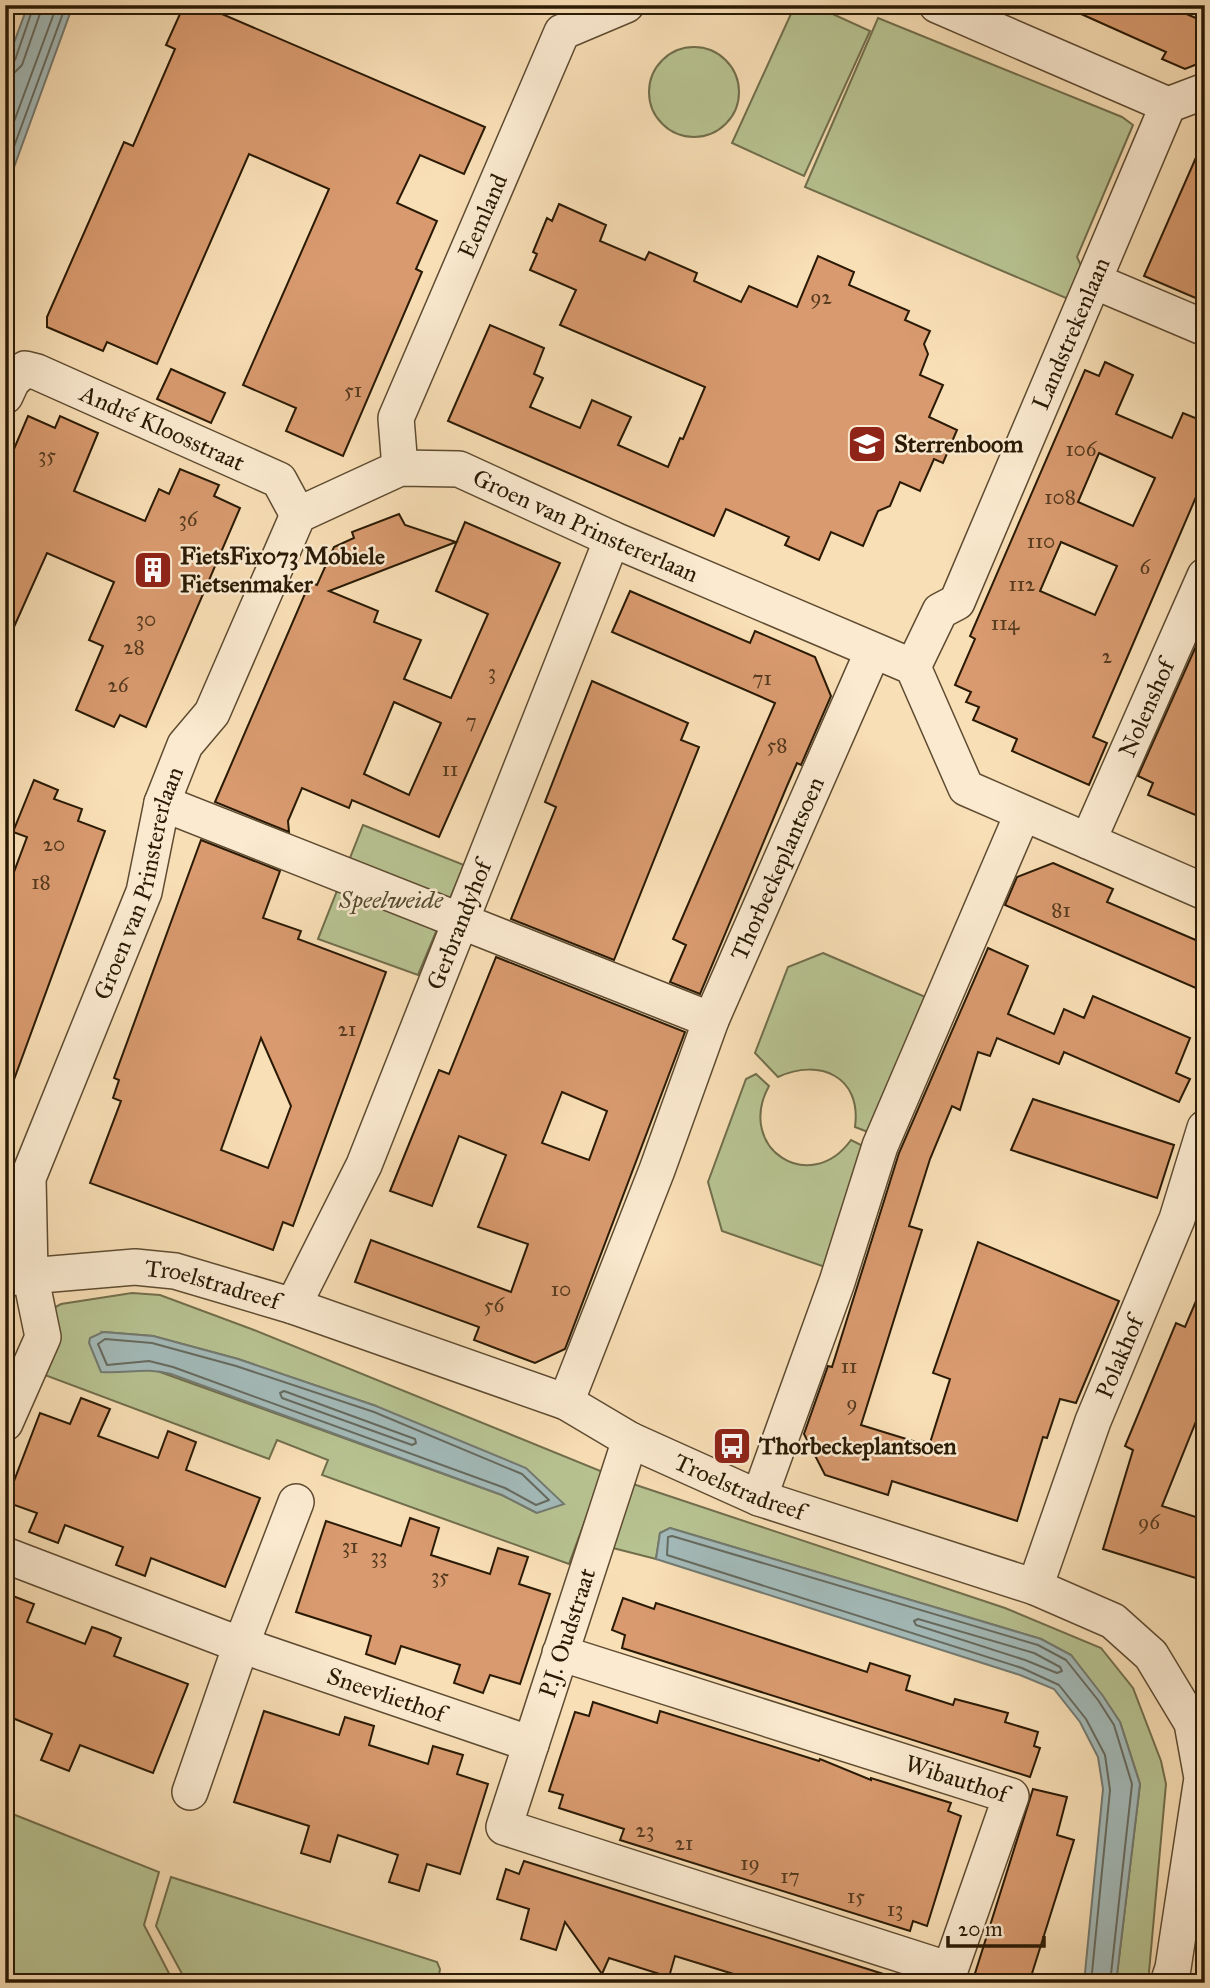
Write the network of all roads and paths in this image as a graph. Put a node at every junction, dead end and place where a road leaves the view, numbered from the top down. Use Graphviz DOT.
graph roads {
  1 [pos="626,5"];
  2 [pos="937,5"];
  3 [pos="1205,91"];
  4 [pos="1168,105"];
  5 [pos="1094,281"];
  6 [pos="1205,328"];
  7 [pos="8,389"];
  8 [pos="400,468"];
  9 [pos="298,515"];
  10 [pos="612,539"];
  11 [pos="1205,576"];
  12 [pos="873,651"];
  13 [pos="914,667"];
  14 [pos="162,803"];
  15 [pos="1022,815"];
  16 [pos="1088,841"];
  17 [pos="1205,892"];
  18 [pos="461,920"];
  19 [pos="711,1020"];
  20 [pos="1205,1128"];
  21 [pos="18,1276"];
  22 [pos="293,1306"];
  23 [pos="566,1402"];
  24 [pos="5,1423"];
  25 [pos="630,1440"];
  26 [pos="759,1498"];
  27 [pos="296,1502"];
  28 [pos="5,1555"];
  29 [pos="1035,1587"];
  30 [pos="241,1645"];
  31 [pos="560,1653"];
  32 [pos="531,1744"];
  33 [pos="1203,1778"];
  34 [pos="190,1792"];
  35 [pos="504,1827"];
  36 [pos="1172,1978"];
  1 -- 8 [label="street, Eemland"];
  2 -- 4 [label="street"];
  3 -- 4 [label="street"];
  4 -- 5 [label="street, Landstrekenlaan"];
  5 -- 6 [label="street"];
  5 -- 13 [label="street, Landstrekenlaan"];
  7 -- 9 [label="street, André Kloosstraat"];
  8 -- 9 [label="street, Groen van Prinstererlaan"];
  8 -- 10 [label="street, Groen van Prinstererlaan"];
  9 -- 14 [label="street, Groen van Prinstererlaan"];
  10 -- 12 [label="street, Groen van Prinstererlaan"];
  10 -- 18 [label="street, Gerbrandyhof"];
  11 -- 16 [label="street, Nolenshof"];
  12 -- 13 [label="street, Groen van Prinstererlaan"];
  12 -- 19 [label="street, Thorbeckeplantsoen"];
  13 -- 15 [label="street"];
  14 -- 18 [label="street"];
  14 -- 21 [label="street, Groen van Prinstererlaan"];
  15 -- 16 [label="street"];
  15 -- 26 [label="street"];
  16 -- 17 [label="street"];
  18 -- 19 [label="street"];
  18 -- 22 [label="street, Gerbrandyhof"];
  19 -- 23 [label="street, Thorbeckeplantsoen"];
  20 -- 29 [label="street, Polakhof"];
  21 -- 22 [label="street, Troelstradreef"];
  21 -- 24 [label="street, Groen van Prinstererlaan"];
  22 -- 23 [label="street, Troelstradreef"];
  23 -- 25 [label="street, Troelstradreef"];
  25 -- 26 [label="street, Troelstradreef"];
  25 -- 31 [label="street, P.J. Oudstraat"];
  26 -- 29 [label="street, Troelstradreef"];
  27 -- 30 [label="street"];
  28 -- 30 [label="street, Sneevliethof"];
  29 -- 33 [label="street, Troelstradreef"];
  30 -- 32 [label="street, Sneevliethof"];
  30 -- 34 [label="street"];
  31 -- 32 [label="street, P.J. Oudstraat"];
  31 -- 35 [label="street, Wibauthof"];
  32 -- 35 [label="street, P.J. Oudstraat"];
  33 -- 36 [label="street, Troelstradreef"];
}
